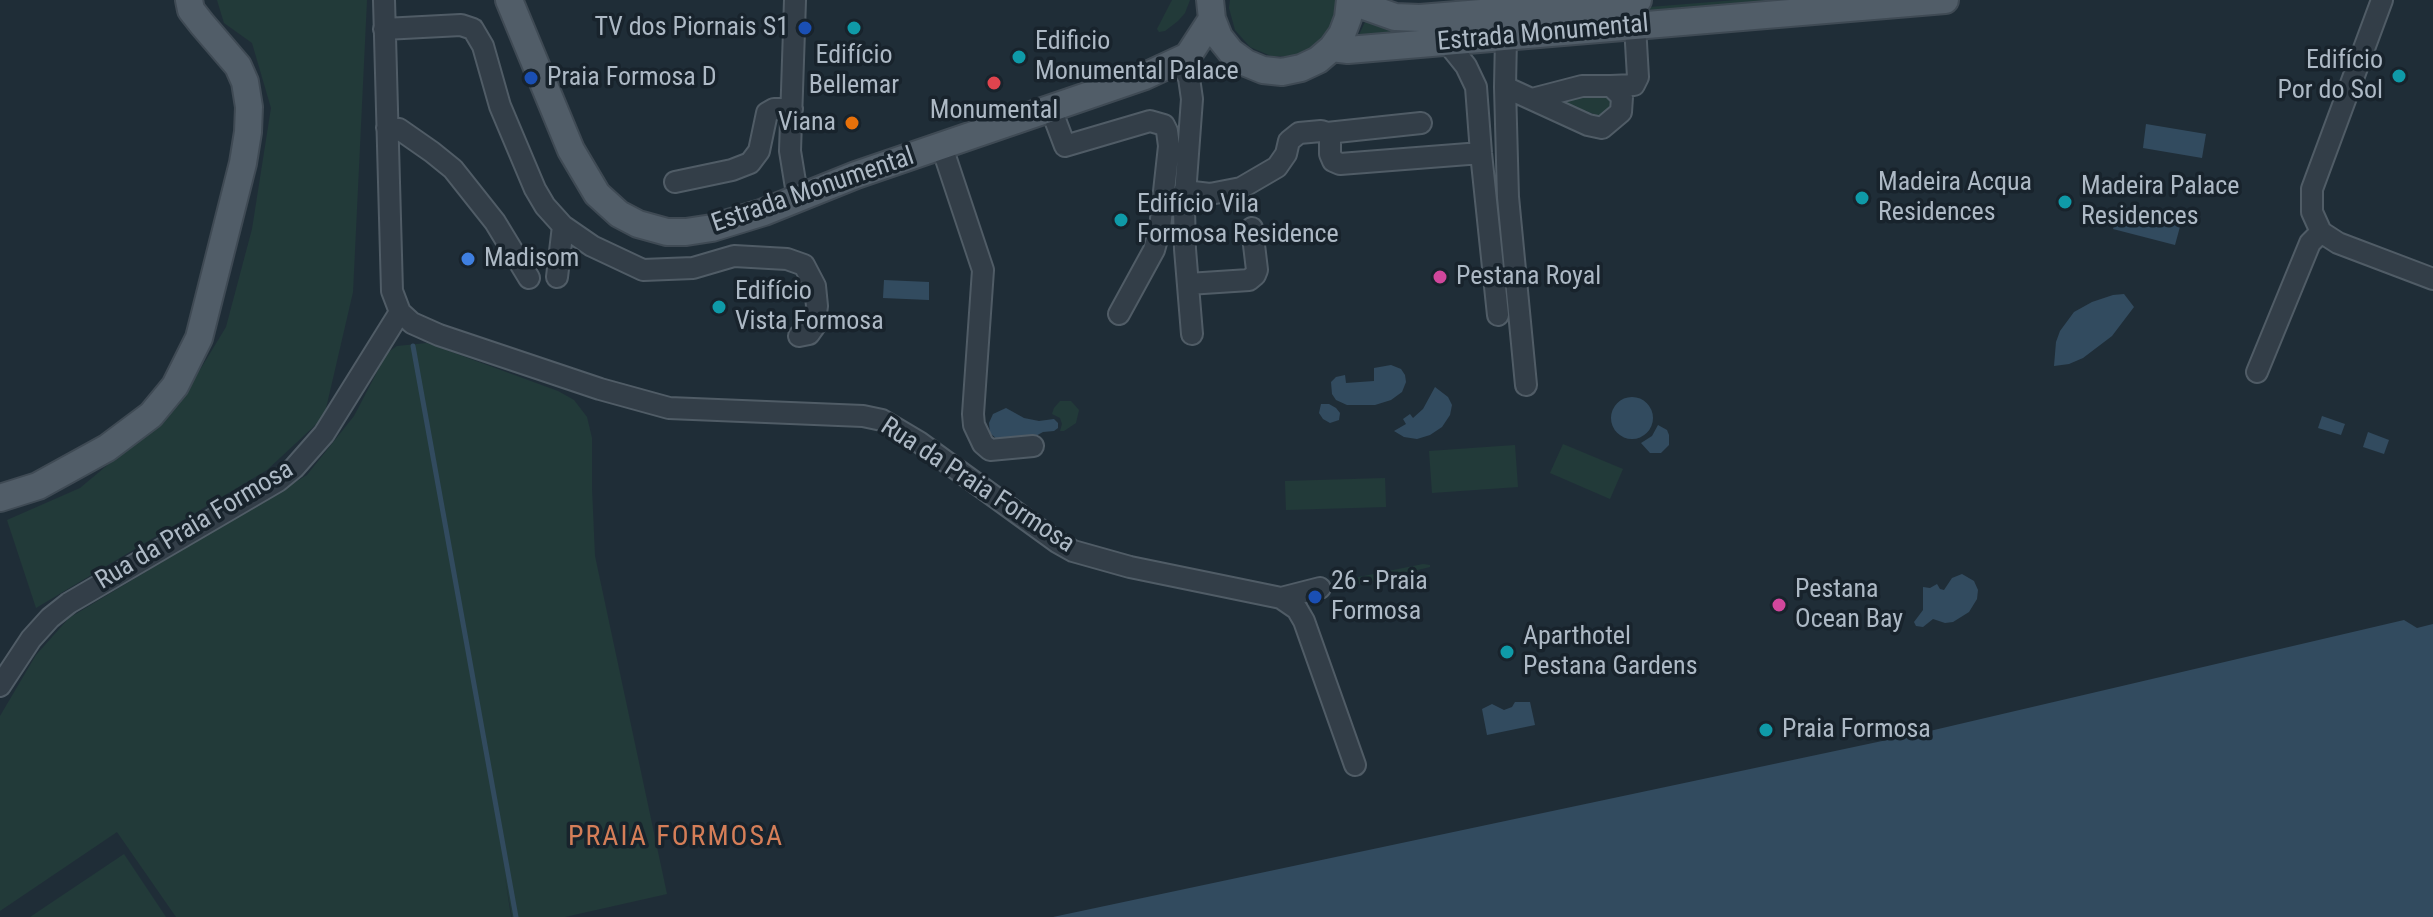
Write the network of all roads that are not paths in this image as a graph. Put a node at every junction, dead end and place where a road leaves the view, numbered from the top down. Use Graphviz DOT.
graph roads {
  1 [pos="189,0"];
  2 [pos="384,0"];
  3 [pos="509,0"];
  4 [pos="795,0"];
  5 [pos="1945,0"];
  6 [pos="2362,0"];
  7 [pos="2382,0"];
  8 [pos="1350,1"];
  9 [pos="1211,10"];
  10 [pos="1637,13"];
  11 [pos="384,29"];
  12 [pos="2370,31"];
  13 [pos="1506,37"];
  14 [pos="1446,41"];
  15 [pos="1332,48"];
  16 [pos="1231,52"];
  17 [pos="1184,58"];
  18 [pos="1611,86"];
  19 [pos="1505,87"];
  20 [pos="1532,99"];
  21 [pos="792,109"];
  22 [pos="1051,109"];
  23 [pos="1421,123"];
  24 [pos="387,128"];
  25 [pos="1327,133"];
  26 [pos="942,147"];
  27 [pos="1481,153"];
  28 [pos="675,182"];
  29 [pos="1184,191"];
  30 [pos="798,200"];
  31 [pos="563,226"];
  32 [pos="1252,228"];
  33 [pos="2321,232"];
  34 [pos="557,277"];
  35 [pos="529,278"];
  36 [pos="2433,279"];
  37 [pos="1188,284"];
  38 [pos="400,312"];
  39 [pos="1119,314"];
  40 [pos="1498,315"];
  41 [pos="1192,334"];
  42 [pos="799,336"];
  43 [pos="2257,372"];
  44 [pos="1526,385"];
  45 [pos="1033,446"];
  46 [pos="0,498"];
  47 [pos="1320,588"];
  48 [pos="1281,598"];
  49 [pos="0,686"];
  50 [pos="1355,765"];
  1 -- 46 [label="main road"];
  2 -- 11 [label="street"];
  3 -- 30 [label="main road, Estrada Monumental"];
  4 -- 21 [label="street"];
  5 -- 10 [label="main road, Estrada Monumental"];
  6 -- 12 [label="street"];
  7 -- 12 [label="street"];
  8 -- 10 [label="main road, Estrada Monumental"];
  8 -- 15 [label="main road"];
  9 -- 16 [label="main road"];
  9 -- 17 [label="main road"];
  10 -- 13 [label="main road, Estrada Monumental"];
  10 -- 18 [label="street"];
  11 -- 24 [label="street"];
  11 -- 31 [label="street"];
  12 -- 33 [label="street"];
  13 -- 14 [label="main road, Estrada Monumental"];
  13 -- 19 [label="street"];
  14 -- 15 [label="main road, Estrada Monumental"];
  14 -- 27 [label="street"];
  15 -- 16 [label="main road"];
  16 -- 17 [label="main road, Estrada Monumental"];
  17 -- 22 [label="main road, Estrada Monumental"];
  17 -- 29 [label="street"];
  18 -- 20 [label="street"];
  18 -- 20 [label="street"];
  19 -- 20 [label="street"];
  19 -- 44 [label="street"];
  21 -- 28 [label="street"];
  21 -- 30 [label="street"];
  22 -- 26 [label="main road, Estrada Monumental"];
  22 -- 39 [label="street"];
  23 -- 25 [label="street"];
  24 -- 35 [label="street"];
  24 -- 38 [label="street"];
  25 -- 27 [label="street"];
  25 -- 29 [label="street"];
  26 -- 30 [label="main road, Estrada Monumental"];
  26 -- 45 [label="street"];
  27 -- 40 [label="street"];
  29 -- 37 [label="street"];
  31 -- 34 [label="street"];
  31 -- 42 [label="street"];
  32 -- 37 [label="street"];
  33 -- 36 [label="street"];
  33 -- 43 [label="street"];
  37 -- 41 [label="street"];
  38 -- 48 [label="street, Rua da Praia Formosa"];
  38 -- 49 [label="street, Rua da Praia Formosa"];
  47 -- 48 [label="street"];
  48 -- 50 [label="street"];
}
